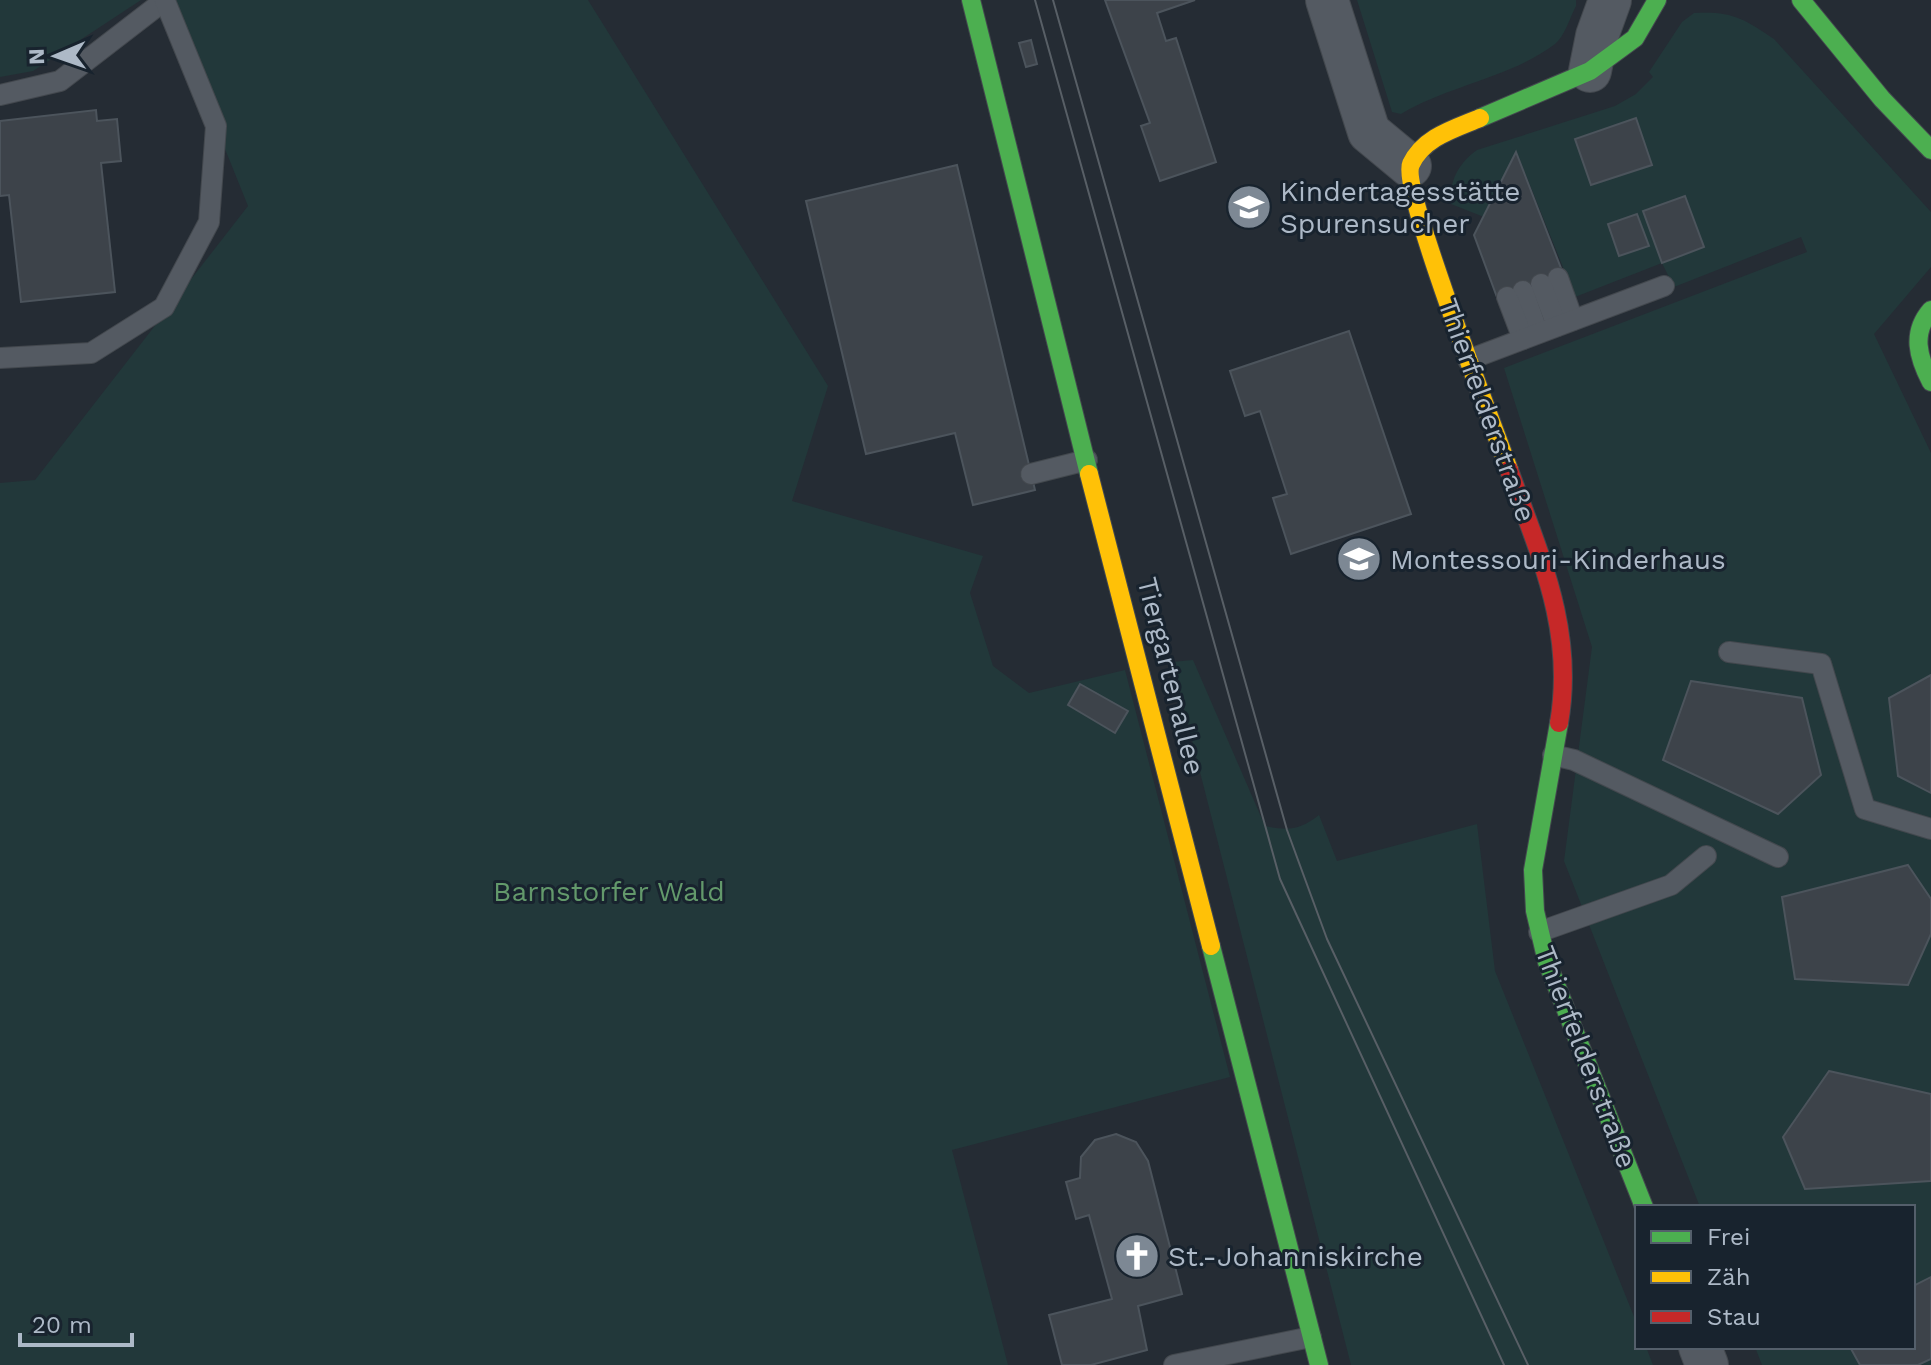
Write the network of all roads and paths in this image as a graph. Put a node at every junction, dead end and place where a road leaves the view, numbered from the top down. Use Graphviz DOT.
graph roads {
  1 [pos="165,0"];
  2 [pos="971,0"];
  3 [pos="1327,0"];
  4 [pos="1610,0"];
  5 [pos="1657,0"];
  6 [pos="1801,0"];
  7 [pos="1590,71"];
  8 [pos="0,95"];
  9 [pos="1931,150"];
  10 [pos="1410,166"];
  11 [pos="1664,286"];
  12 [pos="1931,310"];
  13 [pos="1548,330"];
  14 [pos="0,358"];
  15 [pos="1468,360"];
  16 [pos="1931,382"];
  17 [pos="1087,460"];
  18 [pos="1031,474"];
  19 [pos="1729,652"];
  20 [pos="1553,755"];
  21 [pos="1931,829"];
  22 [pos="1706,856"];
  23 [pos="1778,857"];
  24 [pos="1539,932"];
  25 [pos="1643,1205"];
  26 [pos="1311,1337"];
  27 [pos="1174,1365"];
  28 [pos="1319,1365"];
  1 -- 8 [label="lane"];
  1 -- 14 [label="lane"];
  2 -- 17 [label="street, Tiergartenallee"];
  3 -- 10 [label="street"];
  4 -- 7 [label="street"];
  5 -- 7 [label="street"];
  6 -- 9 [label="street"];
  7 -- 10 [label="street"];
  10 -- 15 [label="street, Thierfelderstraße"];
  11 -- 13 [label="lane"];
  12 -- 16 [label="street"];
  13 -- 13 [label="lane"];
  13 -- 15 [label="lane"];
  15 -- 20 [label="street, Thierfelderstraße"];
  17 -- 18 [label="lane"];
  17 -- 26 [label="street, Tiergartenallee"];
  19 -- 21 [label="lane"];
  20 -- 23 [label="lane"];
  20 -- 24 [label="street, Thierfelderstraße"];
  22 -- 24 [label="lane"];
  24 -- 25 [label="street, Thierfelderstraße"];
  26 -- 27 [label="lane"];
  26 -- 28 [label="street, Tiergartenallee"];
}
